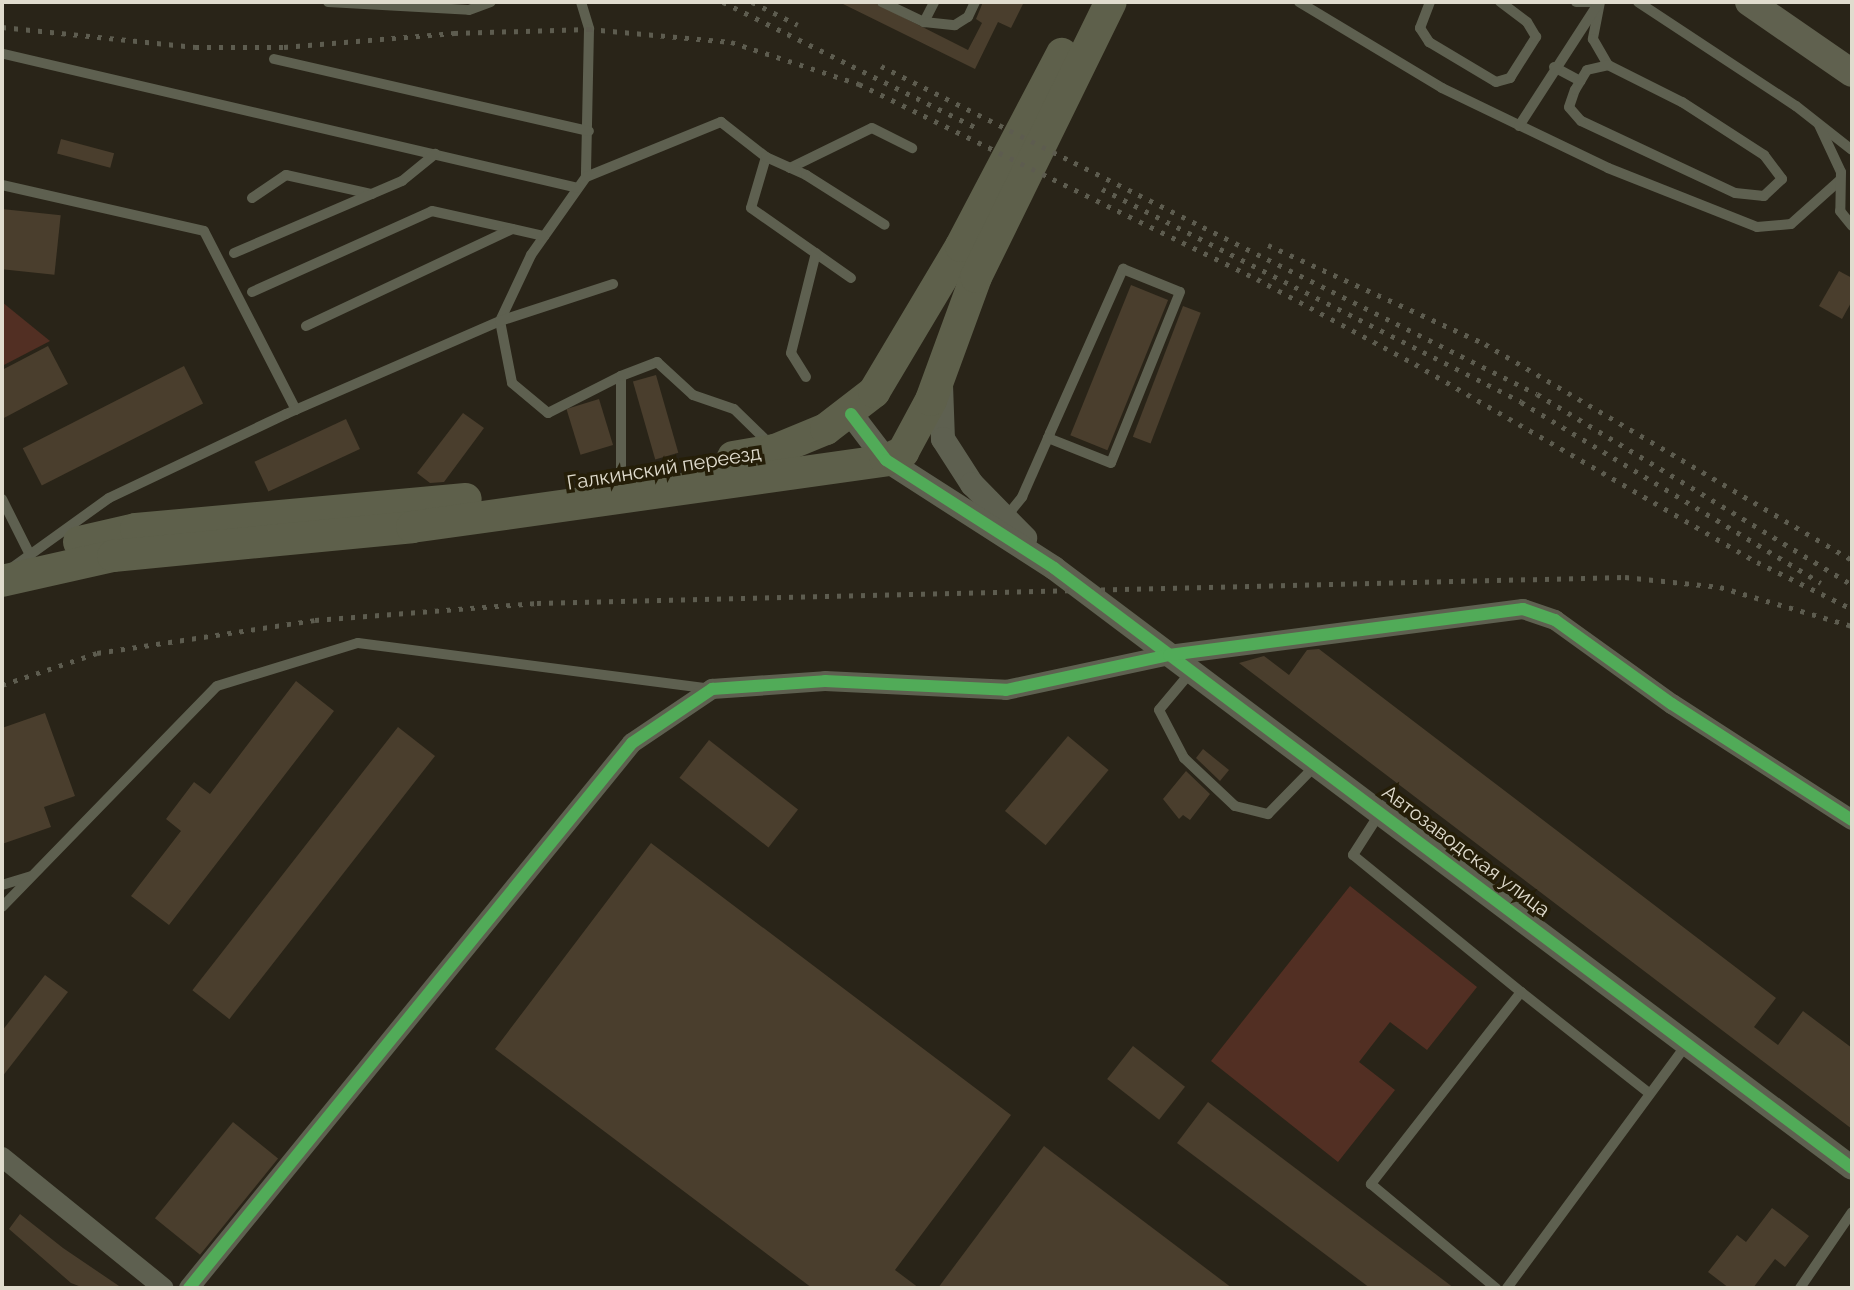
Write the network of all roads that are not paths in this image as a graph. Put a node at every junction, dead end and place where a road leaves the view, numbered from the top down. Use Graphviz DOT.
graph roads {
  1 [pos="328,2"];
  2 [pos="491,2"];
  3 [pos="581,2"];
  4 [pos="882,2"];
  5 [pos="934,2"];
  6 [pos="975,2"];
  7 [pos="1090,2"];
  8 [pos="1111,2"];
  9 [pos="1299,2"];
  10 [pos="1430,2"];
  11 [pos="1500,2"];
  12 [pos="1576,2"];
  13 [pos="1592,2"];
  14 [pos="1600,2"];
  15 [pos="1638,2"];
  16 [pos="1749,2"];
  17 [pos="924,22"];
  18 [pos="4,54"];
  19 [pos="274,59"];
  20 [pos="1608,65"];
  21 [pos="1554,67"];
  22 [pos="1852,73"];
  23 [pos="1580,81"];
  24 [pos="1818,124"];
  25 [pos="1519,126"];
  26 [pos="589,131"];
  27 [pos="912,148"];
  28 [pos="1852,150"];
  29 [pos="435,154"];
  30 [pos="766,157"];
  31 [pos="790,168"];
  32 [pos="586,177"];
  33 [pos="1840,180"];
  34 [pos="2,185"];
  35 [pos="578,188"];
  36 [pos="372,194"];
  37 [pos="252,198"];
  38 [pos="885,225"];
  39 [pos="1852,226"];
  40 [pos="512,229"];
  41 [pos="544,236"];
  42 [pos="234,253"];
  43 [pos="816,253"];
  44 [pos="851,278"];
  45 [pos="613,284"];
  46 [pos="252,292"];
  47 [pos="500,321"];
  48 [pos="306,326"];
  49 [pos="944,359"];
  50 [pos="621,376"];
  51 [pos="806,377"];
  52 [pos="296,410"];
  53 [pos="851,414"];
  54 [pos="1048,438"];
  55 [pos="775,450"];
  56 [pos="886,460"];
  57 [pos="838,463"];
  58 [pos="621,475"];
  59 [pos="913,479"];
  60 [pos="2,499"];
  61 [pos="998,523"];
  62 [pos="107,532"];
  63 [pos="30,555"];
  64 [pos="2,578"];
  65 [pos="1169,655"];
  66 [pos="1191,671"];
  67 [pos="712,689"];
  68 [pos="1317,764"];
  69 [pos="1381,812"];
  70 [pos="1852,820"];
  71 [pos="33,875"];
  72 [pos="2,885"];
  73 [pos="2,907"];
  74 [pos="1521,992"];
  75 [pos="1687,1043"];
  76 [pos="1650,1094"];
  77 [pos="2,1157"];
  78 [pos="1852,1168"];
  79 [pos="1852,1212"];
  80 [pos="164,1288"];
  81 [pos="189,1288"];
  82 [pos="1496,1288"];
  83 [pos="1507,1288"];
  84 [pos="1800,1288"];
  1 -- 2 [label="lane"];
  3 -- 26 [label="lane"];
  4 -- 17 [label="lane"];
  5 -- 17 [label="lane"];
  6 -- 17 [label="lane"];
  7 -- 53 [label="main road, Галкинский переезд"];
  8 -- 49 [label="main road"];
  9 -- 25 [label="lane"];
  10 -- 11 [label="lane"];
  12 -- 13 [label="lane"];
  14 -- 20 [label="lane"];
  14 -- 21 [label="lane"];
  15 -- 24 [label="lane"];
  16 -- 22 [label="main road"];
  18 -- 29 [label="lane"];
  19 -- 26 [label="lane"];
  20 -- 23 [label="lane"];
  20 -- 23 [label="lane"];
  21 -- 23 [label="lane"];
  21 -- 25 [label="lane"];
  24 -- 28 [label="lane"];
  24 -- 33 [label="lane"];
  25 -- 33 [label="lane"];
  26 -- 32 [label="lane"];
  27 -- 31 [label="lane"];
  29 -- 35 [label="lane"];
  29 -- 36 [label="lane"];
  30 -- 31 [label="lane"];
  30 -- 32 [label="lane"];
  30 -- 43 [label="lane"];
  31 -- 38 [label="lane"];
  32 -- 35 [label="lane"];
  33 -- 39 [label="lane"];
  34 -- 52 [label="lane"];
  35 -- 41 [label="lane"];
  36 -- 37 [label="lane"];
  36 -- 42 [label="lane"];
  40 -- 41 [label="lane"];
  40 -- 46 [label="lane"];
  40 -- 48 [label="lane"];
  41 -- 47 [label="lane"];
  43 -- 44 [label="lane"];
  43 -- 51 [label="lane"];
  45 -- 47 [label="lane"];
  47 -- 50 [label="lane"];
  47 -- 52 [label="lane"];
  49 -- 56 [label="main road"];
  49 -- 61 [label="street"];
  50 -- 55 [label="lane"];
  50 -- 58 [label="lane"];
  52 -- 62 [label="lane"];
  53 -- 55 [label="main road, Галкинский переезд"];
  53 -- 56 [label="street"];
  54 -- 54 [label="lane"];
  54 -- 61 [label="lane"];
  55 -- 58 [label="main road, Галкинский переезд"];
  56 -- 57 [label="main road, Галкинский переезд"];
  56 -- 59 [label="street"];
  57 -- 59 [label="street"];
  57 -- 62 [label="main road, Галкинский переезд"];
  58 -- 62 [label="main road, Галкинский переезд"];
  59 -- 61 [label="street"];
  60 -- 63 [label="lane"];
  61 -- 65 [label="street, Автозаводская улица"];
  62 -- 63 [label="lane"];
  62 -- 64 [label="main road, Галкинский переезд"];
  63 -- 64 [label="lane"];
  65 -- 66 [label="street, Автозаводская улица"];
  65 -- 67 [label="street"];
  65 -- 70 [label="street"];
  66 -- 68 [label="street, Автозаводская улица"];
  66 -- 68 [label="lane"];
  67 -- 71 [label="lane"];
  67 -- 81 [label="street"];
  68 -- 69 [label="street, Автозаводская улица"];
  69 -- 74 [label="lane"];
  69 -- 75 [label="street, Автозаводская улица"];
  71 -- 72 [label="lane"];
  71 -- 73 [label="lane"];
  74 -- 76 [label="lane"];
  74 -- 82 [label="lane"];
  75 -- 76 [label="lane"];
  75 -- 78 [label="street, Автозаводская улица"];
  76 -- 83 [label="lane"];
  77 -- 80 [label="street"];
  79 -- 84 [label="lane"];
}
